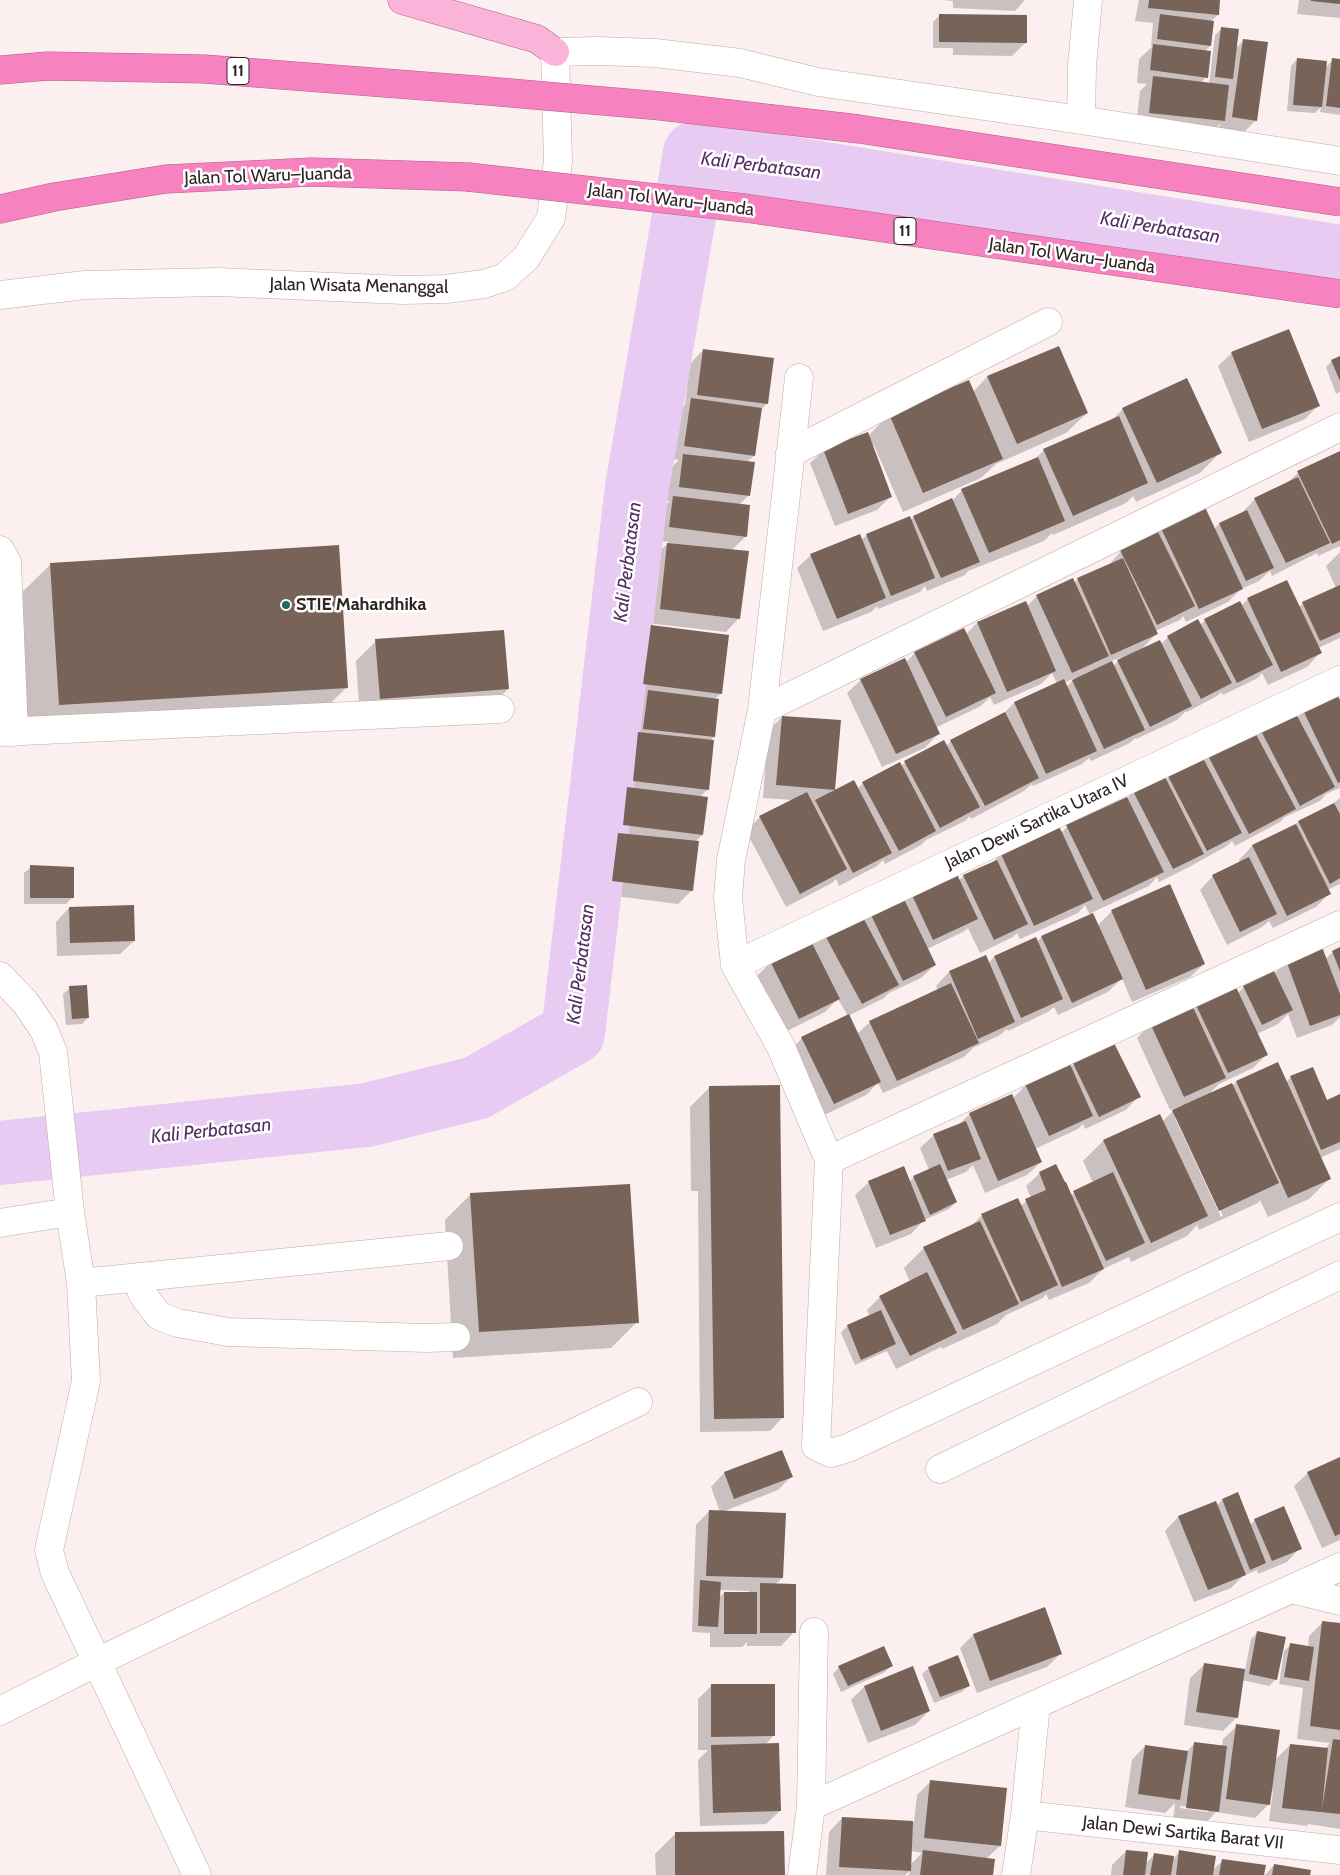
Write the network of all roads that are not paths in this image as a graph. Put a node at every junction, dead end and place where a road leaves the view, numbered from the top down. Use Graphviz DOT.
graph roads {
  1 [pos="402,0"];
  2 [pos="1088,0"];
  3 [pos="555,52"];
  4 [pos="0,70"];
  5 [pos="1081,120"];
  6 [pos="1340,161"];
  7 [pos="54,197"];
  8 [pos="1340,202"];
  9 [pos="0,209"];
  10 [pos="0,218"];
  11 [pos="1340,294"];
  12 [pos="0,295"];
  13 [pos="1048,322"];
  14 [pos="798,378"];
  15 [pos="1340,427"];
  16 [pos="790,453"];
  17 [pos="0,550"];
  18 [pos="1340,680"];
  19 [pos="500,709"];
  20 [pos="762,710"];
  21 [pos="7,732"];
  22 [pos="1340,925"];
  23 [pos="735,965"];
  24 [pos="0,976"];
  25 [pos="829,1160"];
  26 [pos="70,1212"];
  27 [pos="1340,1217"];
  28 [pos="0,1223"];
  29 [pos="449,1246"];
  30 [pos="1340,1275"];
  31 [pos="137,1279"];
  32 [pos="81,1283"];
  33 [pos="456,1337"];
  34 [pos="638,1402"];
  35 [pos="940,1470"];
  36 [pos="1340,1567"];
  37 [pos="1291,1589"];
  38 [pos="1340,1601"];
  39 [pos="814,1632"];
  40 [pos="97,1662"];
  41 [pos="1036,1704"];
  42 [pos="0,1711"];
  43 [pos="811,1806"];
  44 [pos="1025,1815"];
  45 [pos="1340,1850"];
  46 [pos="197,1875"];
  47 [pos="802,1875"];
  48 [pos="1016,1875"];
  1 -- 3 [label="main road"];
  2 -- 5 [label="street"];
  3 -- 5 [label="street"];
  3 -- 12 [label="street, Jalan Wisata Menanggal"];
  4 -- 8 [label="highway, 11, bridge"];
  5 -- 6 [label="street"];
  7 -- 9 [label="highway, Jalan Tol Waru–Juanda / 11"];
  7 -- 10 [label="highway"];
  7 -- 11 [label="highway, Jalan Tol Waru–Juanda / 11, bridge"];
  13 -- 16 [label="street"];
  14 -- 16 [label="street"];
  15 -- 20 [label="street"];
  16 -- 20 [label="street"];
  17 -- 21 [label="street"];
  18 -- 23 [label="street, Jalan Dewi Sartika Utara IV"];
  19 -- 21 [label="street"];
  20 -- 23 [label="street"];
  22 -- 25 [label="street"];
  23 -- 25 [label="street"];
  24 -- 26 [label="street"];
  25 -- 27 [label="street"];
  26 -- 28 [label="street"];
  26 -- 32 [label="street"];
  29 -- 31 [label="street"];
  30 -- 35 [label="street"];
  31 -- 32 [label="street"];
  31 -- 33 [label="street"];
  32 -- 40 [label="street"];
  34 -- 40 [label="street"];
  36 -- 37 [label="street"];
  37 -- 38 [label="street"];
  37 -- 41 [label="street"];
  39 -- 43 [label="street"];
  40 -- 42 [label="street"];
  40 -- 46 [label="street"];
  41 -- 43 [label="street"];
  41 -- 44 [label="street"];
  43 -- 47 [label="street"];
  44 -- 45 [label="street, Jalan Dewi Sartika Barat VII"];
  44 -- 48 [label="street"];
}
